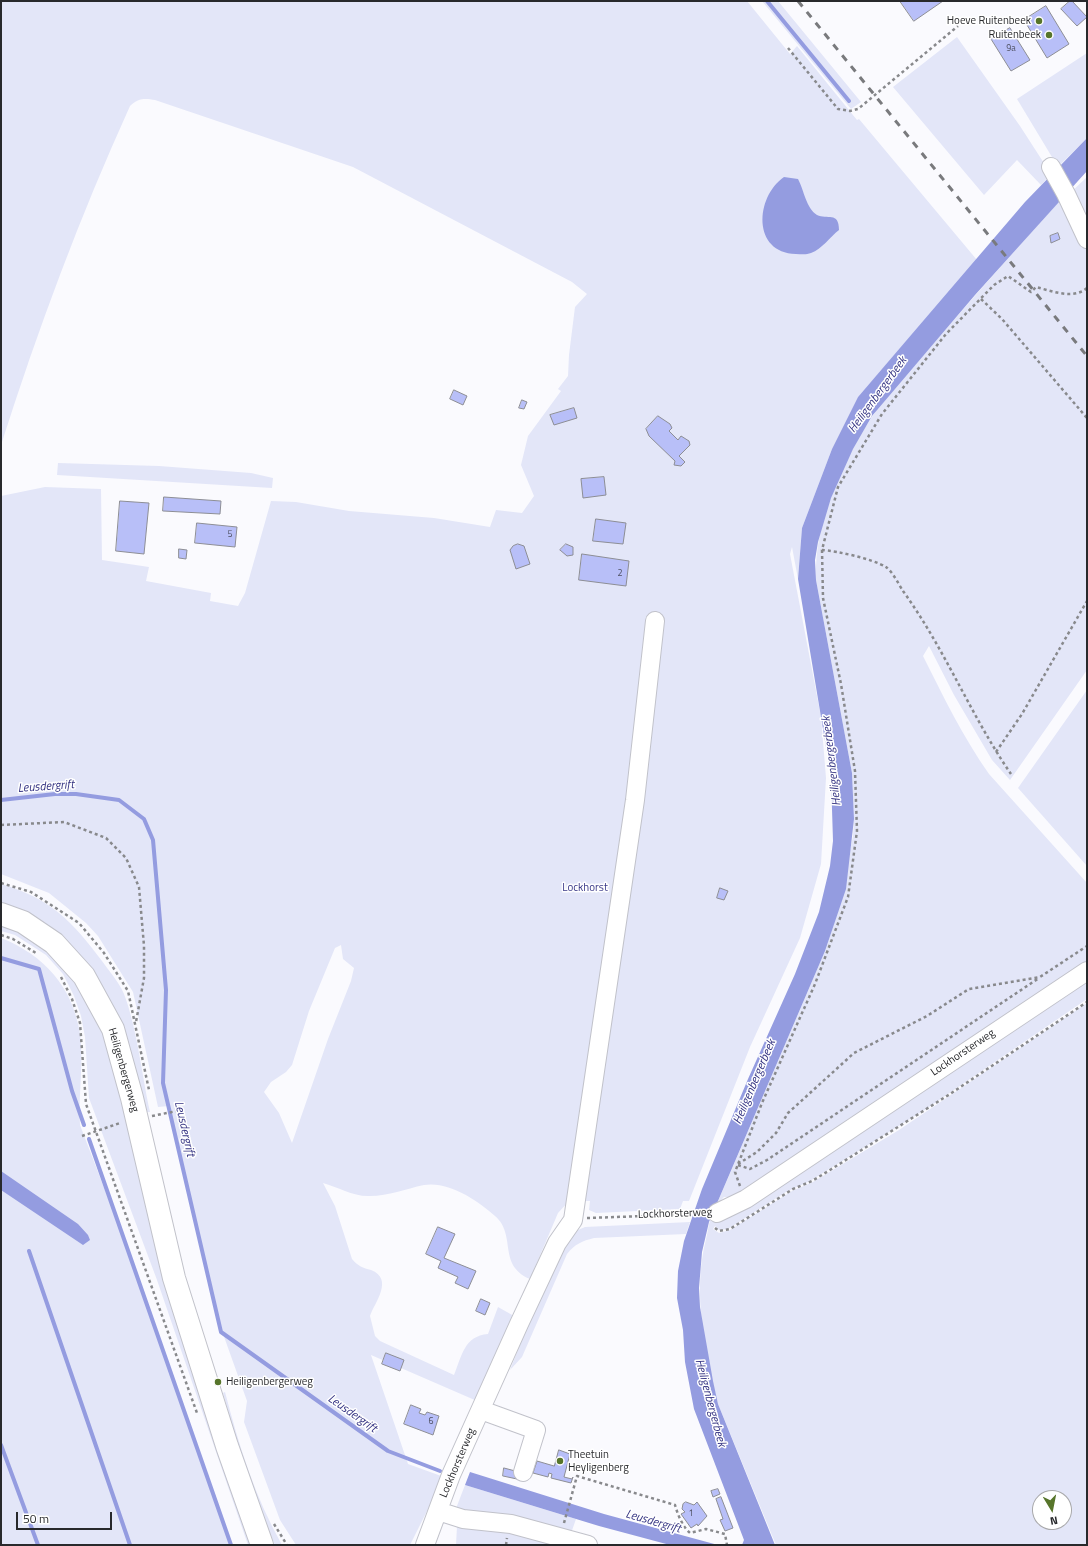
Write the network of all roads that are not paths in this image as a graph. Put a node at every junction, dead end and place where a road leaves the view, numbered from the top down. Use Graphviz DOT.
graph roads {
  1 [pos="1051,167"];
  2 [pos="1087,239"];
  3 [pos="655,621"];
  4 [pos="1,914"];
  5 [pos="1087,971"];
  6 [pos="716,1213"];
  7 [pos="481,1410"];
  8 [pos="523,1472"];
  9 [pos="438,1511"];
  10 [pos="559,1541"];
  11 [pos="262,1545"];
  12 [pos="425,1545"];
  13 [pos="588,1545"];
  1 -- 2 [label="street"];
  3 -- 7 [label="street, Lockhorsterweg"];
  4 -- 11 [label="main road, Heiligenbergerweg"];
  5 -- 6 [label="street, Lockhorsterweg"];
  7 -- 8 [label="street"];
  7 -- 9 [label="street, Lockhorsterweg"];
  9 -- 10 [label="street"];
  9 -- 12 [label="street, Lockhorsterweg"];
  10 -- 13 [label="street"];
}
